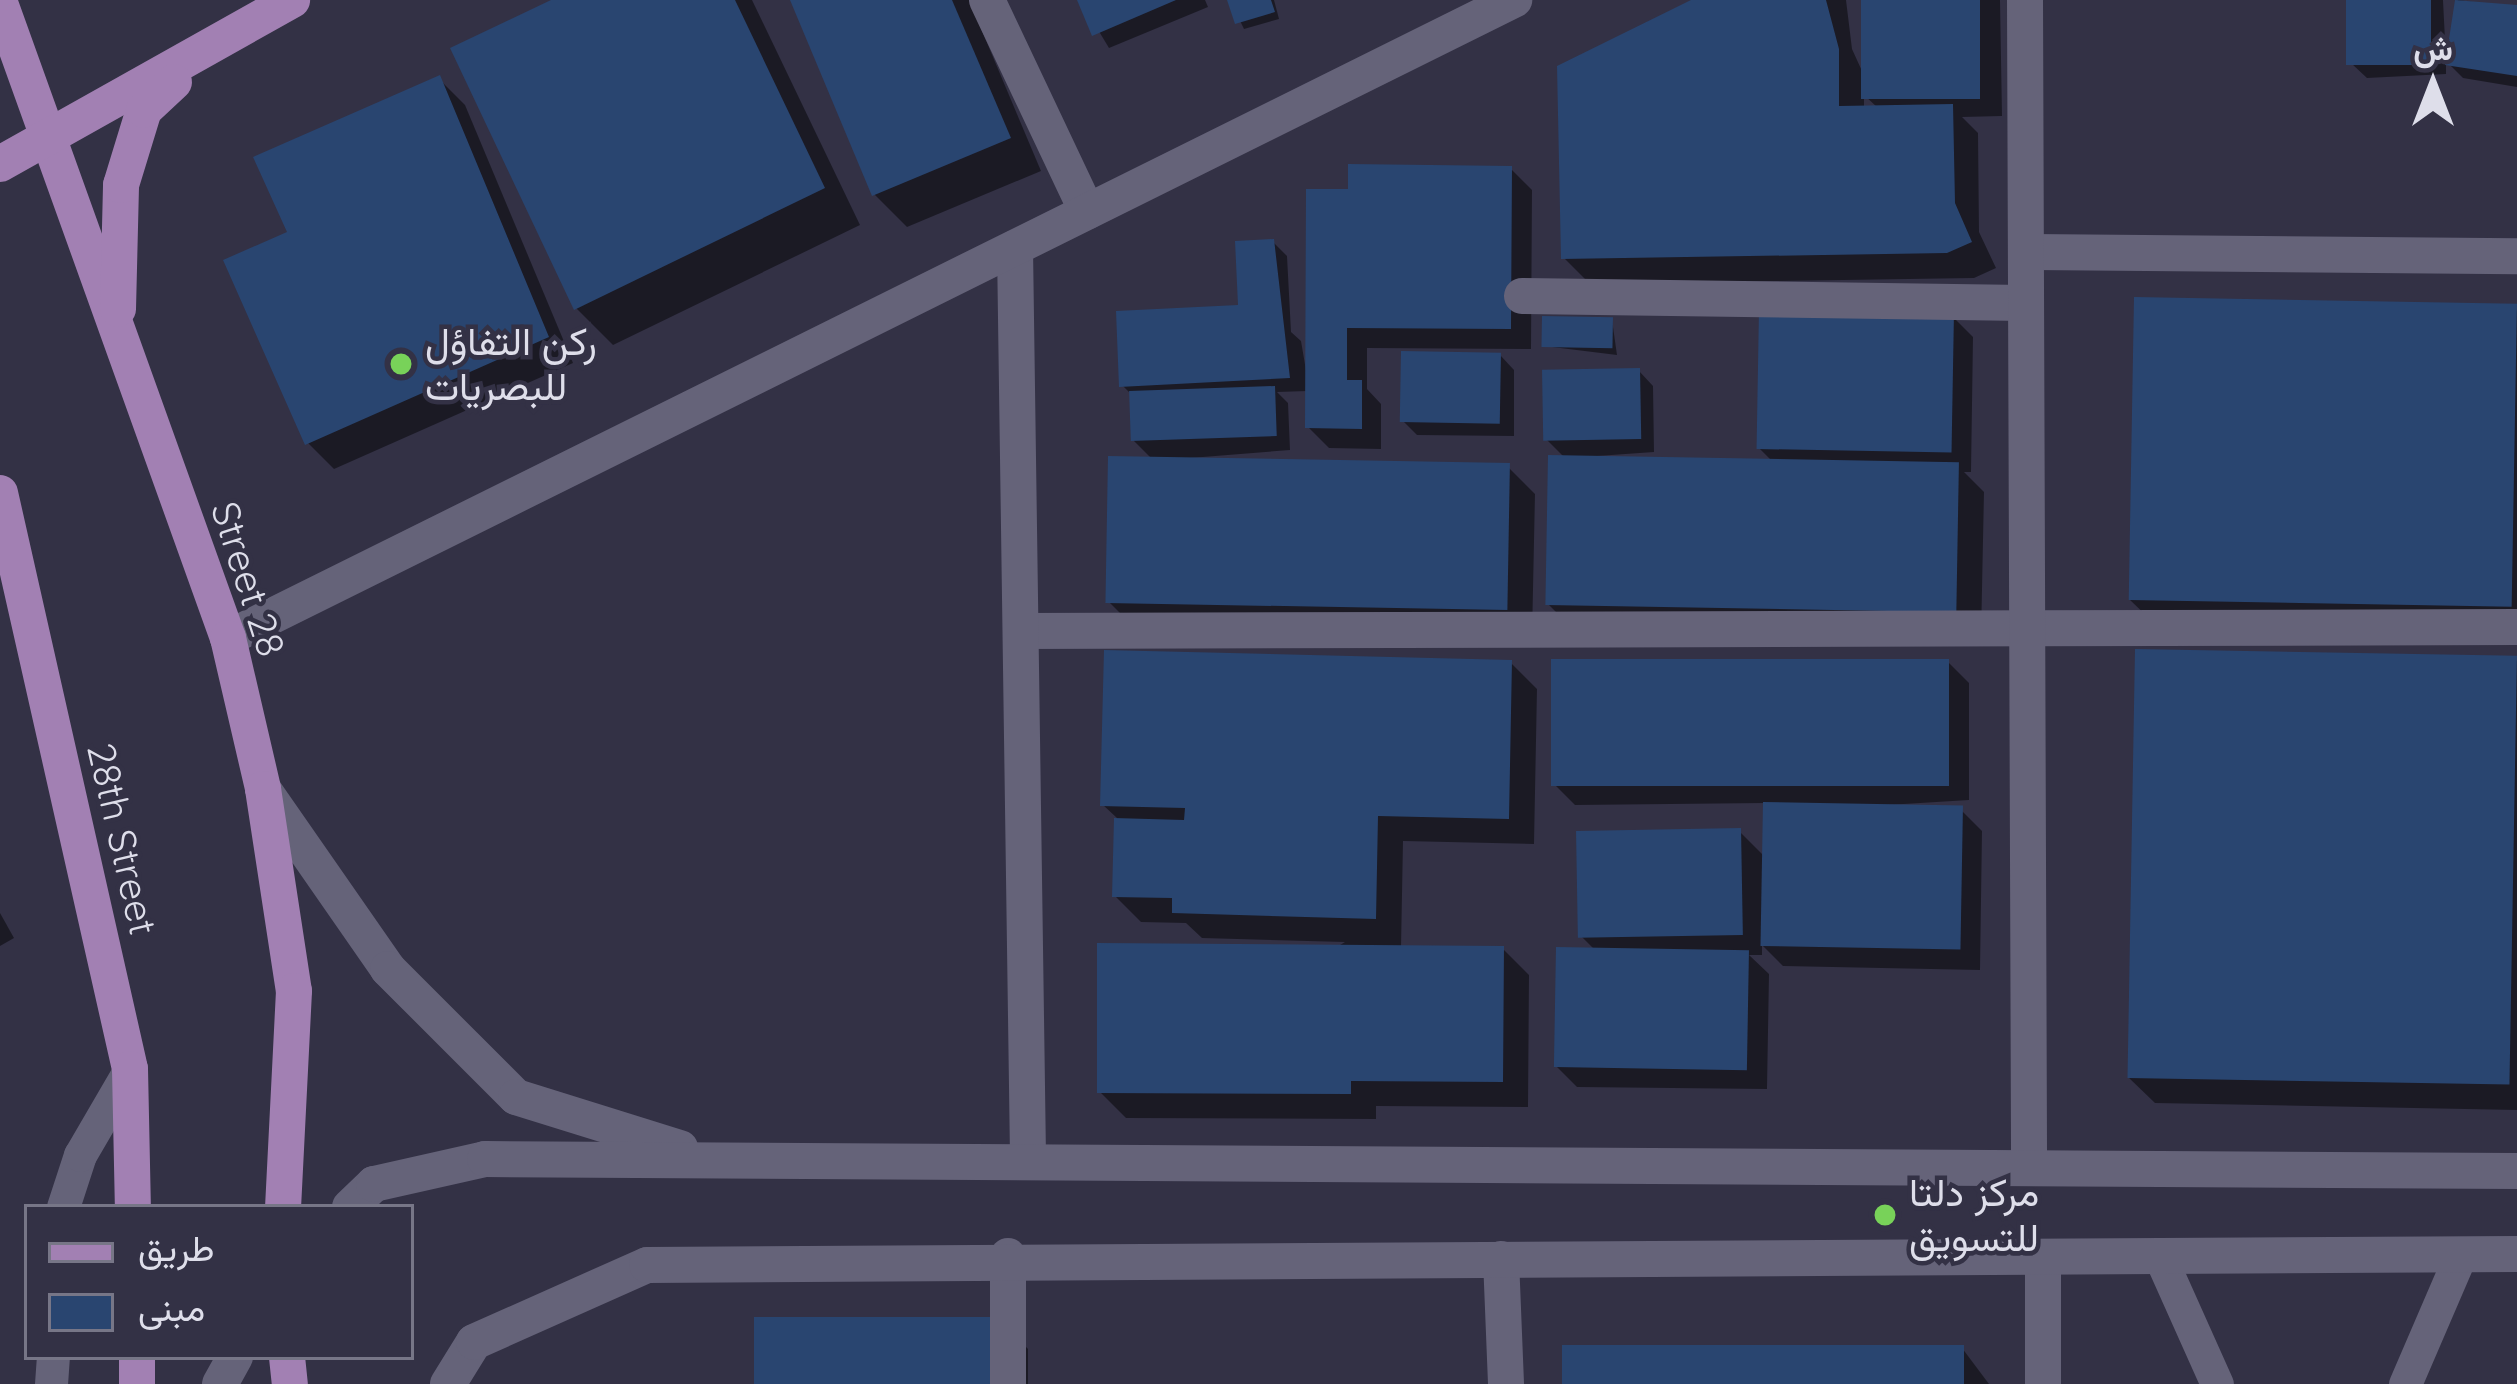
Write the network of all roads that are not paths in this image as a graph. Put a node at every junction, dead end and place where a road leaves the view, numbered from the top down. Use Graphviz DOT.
graph roads {
  1 [pos="292,0"];
  2 [pos="987,0"];
  3 [pos="1514,0"];
  4 [pos="2025,0"];
  5 [pos="0,3"];
  6 [pos="220,40"];
  7 [pos="51,141"];
  8 [pos="0,164"];
  9 [pos="1087,212"];
  10 [pos="1015,248"];
  11 [pos="2026,252"];
  12 [pos="2517,256"];
  13 [pos="1522,296"];
  14 [pos="2025,302"];
  15 [pos="117,337"];
  16 [pos="2,506"];
  17 [pos="2028,623"];
  18 [pos="2517,627"];
  19 [pos="1021,631"];
  20 [pos="228,638"];
  21 [pos="263,789"];
  22 [pos="130,1069"];
  23 [pos="1028,1159"];
  24 [pos="717,1160"];
  25 [pos="2030,1167"];
  26 [pos="2517,1171"];
  27 [pos="64,1204"];
  28 [pos="133,1204"];
  29 [pos="283,1204"];
  30 [pos="353,1204"];
  31 [pos="2517,1254"];
  32 [pos="2461,1255"];
  33 [pos="1008,1256"];
  34 [pos="1501,1258"];
  35 [pos="2161,1258"];
  36 [pos="2043,1261"];
  37 [pos="448,1384"];
  38 [pos="1008,1384"];
  39 [pos="1506,1384"];
  40 [pos="2043,1384"];
  41 [pos="2217,1384"];
  42 [pos="2405,1384"];
  1 -- 6 [label="main road"];
  2 -- 9 [label="street"];
  3 -- 9 [label="street"];
  4 -- 11 [label="street"];
  5 -- 7 [label="main road, Street 28"];
  6 -- 7 [label="main road"];
  6 -- 15 [label="main road"];
  7 -- 8 [label="main road"];
  7 -- 15 [label="main road, Street 28"];
  9 -- 10 [label="street"];
  10 -- 19 [label="street"];
  10 -- 20 [label="street"];
  11 -- 12 [label="street"];
  11 -- 14 [label="street"];
  13 -- 14 [label="street"];
  14 -- 17 [label="street"];
  15 -- 20 [label="main road, Street 28"];
  16 -- 22 [label="main road, 28th Street"];
  17 -- 18 [label="street"];
  17 -- 19 [label="street"];
  17 -- 25 [label="street"];
  19 -- 23 [label="street"];
  20 -- 21 [label="main road, Street 28"];
  21 -- 24 [label="street"];
  21 -- 29 [label="main road, Street 28"];
  22 -- 27 [label="lane"];
  22 -- 28 [label="main road, 28th Street"];
  23 -- 24 [label="street"];
  23 -- 25 [label="street"];
  24 -- 30 [label="street"];
  25 -- 26 [label="street"];
  31 -- 32 [label="street"];
  32 -- 35 [label="street"];
  32 -- 42 [label="lane"];
  33 -- 34 [label="street"];
  33 -- 37 [label="street"];
  33 -- 38 [label="street"];
  34 -- 36 [label="street"];
  34 -- 39 [label="street"];
  35 -- 36 [label="street"];
  35 -- 41 [label="lane"];
  36 -- 40 [label="street"];
}
